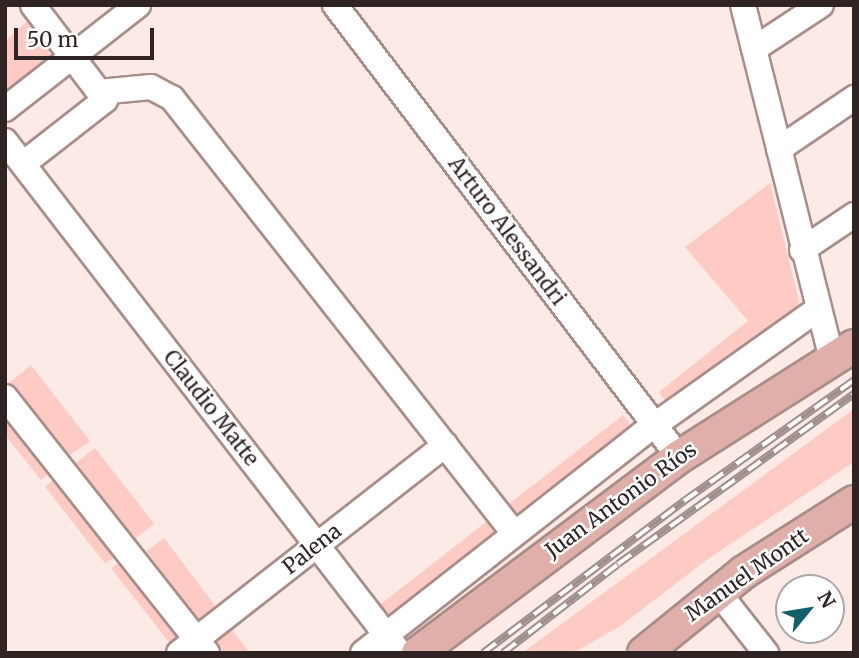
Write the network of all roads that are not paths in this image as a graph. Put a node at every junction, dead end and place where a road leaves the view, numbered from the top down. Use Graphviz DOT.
graph roads {
  1 [pos="33,5"];
  2 [pos="138,5"];
  3 [pos="335,5"];
  4 [pos="743,5"];
  5 [pos="821,5"];
  6 [pos="754,49"];
  7 [pos="72,56"];
  8 [pos="102,96"];
  9 [pos="854,98"];
  10 [pos="5,109"];
  11 [pos="5,141"];
  12 [pos="779,149"];
  13 [pos="23,164"];
  14 [pos="854,215"];
  15 [pos="802,250"];
  16 [pos="818,309"];
  17 [pos="843,353"];
  18 [pos="5,397"];
  19 [pos="657,424"];
  20 [pos="445,445"];
  21 [pos="679,457"];
  22 [pos="854,502"];
  23 [pos="514,533"];
  24 [pos="317,545"];
  25 [pos="719,592"];
  26 [pos="393,644"];
  27 [pos="194,648"];
  28 [pos="363,653"];
  29 [pos="418,653"];
  30 [pos="645,653"];
  31 [pos="766,653"];
  1 -- 7 [label="street"];
  2 -- 7 [label="street"];
  3 -- 19 [label="street, Arturo Alessandri"];
  4 -- 6 [label="street, Juan Antonio Ríos"];
  5 -- 6 [label="street"];
  6 -- 12 [label="street, Juan Antonio Ríos"];
  7 -- 8 [label="street"];
  7 -- 10 [label="street"];
  8 -- 13 [label="street"];
  8 -- 20 [label="street"];
  9 -- 12 [label="street"];
  11 -- 13 [label="street, Claudio Matte"];
  12 -- 15 [label="street, Juan Antonio Ríos"];
  13 -- 24 [label="street, Claudio Matte"];
  14 -- 15 [label="street"];
  15 -- 16 [label="street, Juan Antonio Ríos"];
  16 -- 17 [label="street, Juan Antonio Ríos"];
  16 -- 19 [label="street"];
  17 -- 21 [label="main road, Juan Antonio Ríos"];
  18 -- 27 [label="street"];
  19 -- 21 [label="street, Arturo Alessandri"];
  19 -- 23 [label="street"];
  20 -- 23 [label="street"];
  20 -- 24 [label="street, Palena"];
  21 -- 29 [label="main road, Juan Antonio Ríos"];
  22 -- 25 [label="main road, Manuel Montt"];
  23 -- 26 [label="street"];
  24 -- 26 [label="street, Claudio Matte"];
  24 -- 27 [label="street, Palena"];
  25 -- 30 [label="main road, Manuel Montt"];
  25 -- 31 [label="street"];
  26 -- 28 [label="street"];
}
